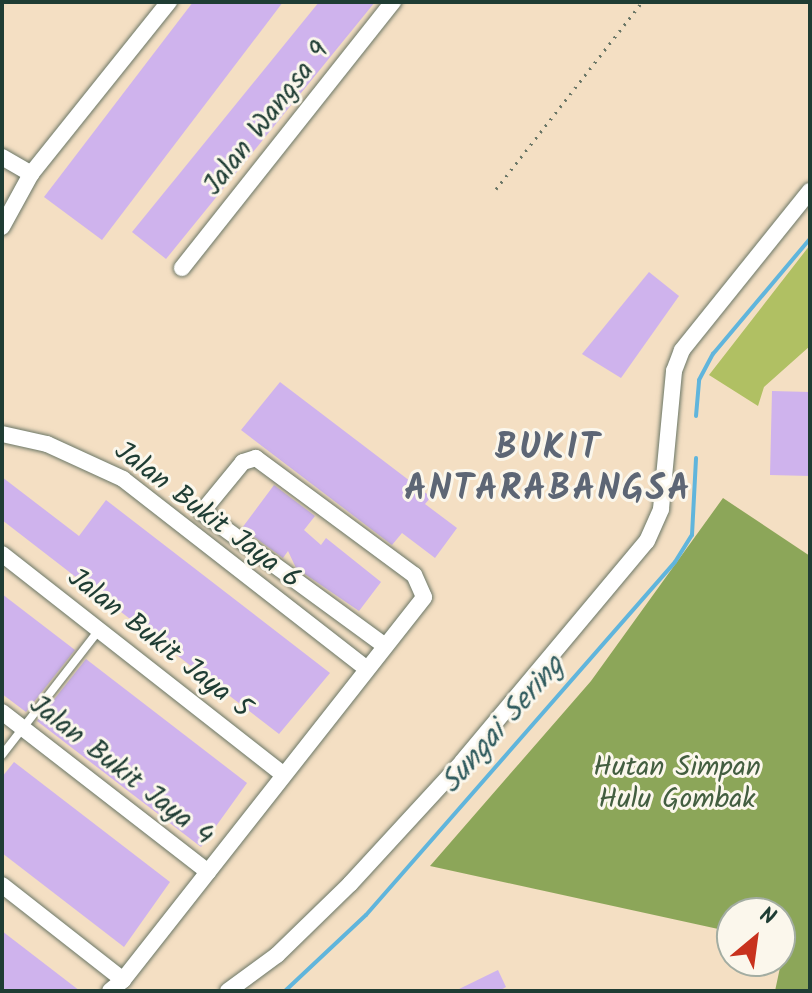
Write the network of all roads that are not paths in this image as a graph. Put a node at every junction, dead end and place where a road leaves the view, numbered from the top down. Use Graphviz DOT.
graph roads {
  1 [pos="169,2"];
  2 [pos="393,2"];
  3 [pos="2,157"];
  4 [pos="31,174"];
  5 [pos="810,191"];
  6 [pos="2,227"];
  7 [pos="182,268"];
  8 [pos="2,434"];
  9 [pos="2,554"];
  10 [pos="99,630"];
  11 [pos="385,646"];
  12 [pos="367,669"];
  13 [pos="2,712"];
  14 [pos="23,728"];
  15 [pos="2,755"];
  16 [pos="284,775"];
  17 [pos="208,872"];
  18 [pos="2,885"];
  19 [pos="117,986"];
  20 [pos="228,991"];
  1 -- 4 [label="street"];
  2 -- 7 [label="street, Jalan Wangsa 9"];
  3 -- 4 [label="street"];
  4 -- 6 [label="street"];
  5 -- 20 [label="street"];
  8 -- 12 [label="street, Jalan Bukit Jaya 6"];
  9 -- 10 [label="street, Jalan Bukit Jaya 5"];
  10 -- 14 [label="lane"];
  10 -- 16 [label="street, Jalan Bukit Jaya 5"];
  11 -- 11 [label="street"];
  11 -- 12 [label="street"];
  12 -- 16 [label="street"];
  13 -- 14 [label="street, Jalan Bukit Jaya 4"];
  14 -- 15 [label="lane"];
  14 -- 17 [label="street, Jalan Bukit Jaya 4"];
  16 -- 17 [label="street"];
  17 -- 19 [label="street"];
  18 -- 19 [label="street"];
}
